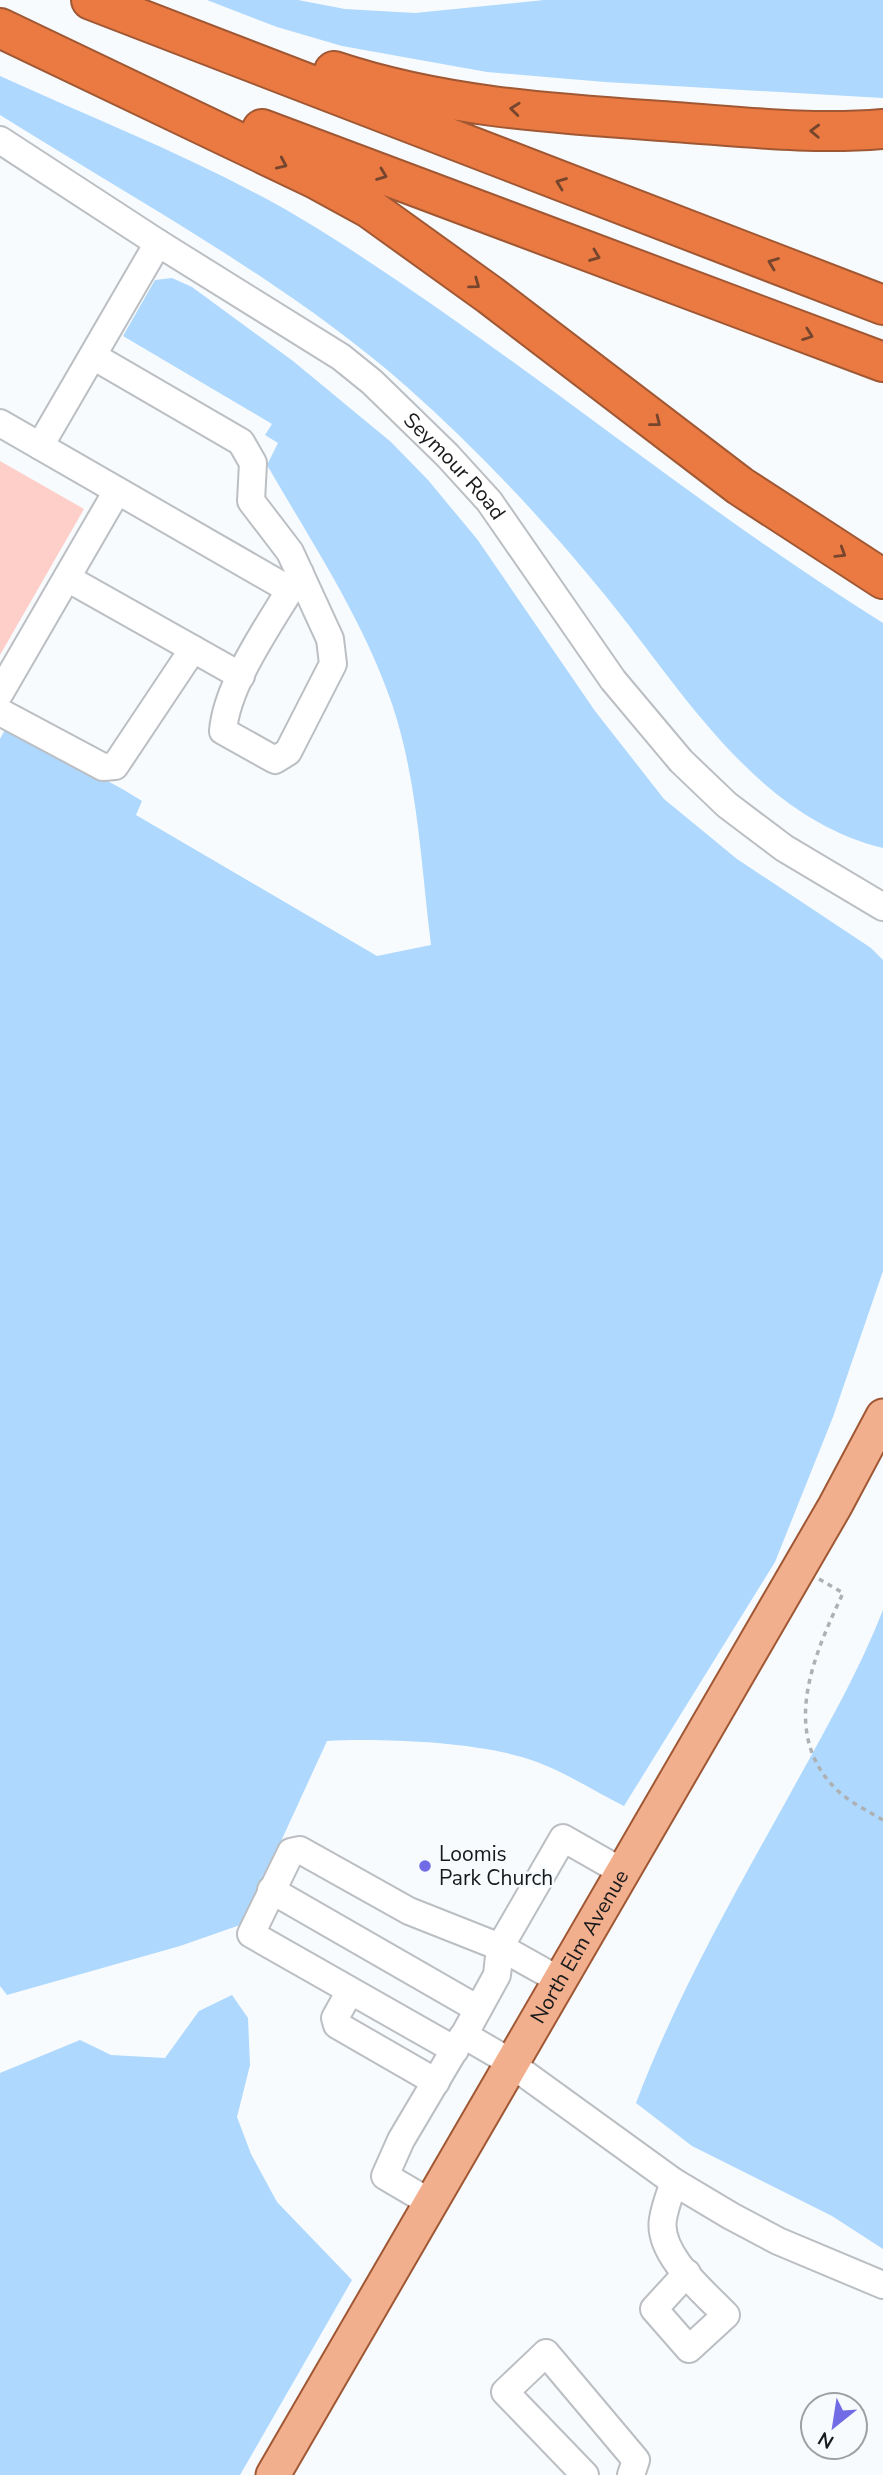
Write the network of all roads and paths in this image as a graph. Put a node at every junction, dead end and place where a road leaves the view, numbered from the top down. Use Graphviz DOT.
graph roads {
  1 [pos="91,0"];
  2 [pos="127,0"];
  3 [pos="0,23"];
  4 [pos="0,28"];
  5 [pos="883,129"];
  6 [pos="0,140"];
  7 [pos="158,243"];
  8 [pos="883,305"];
  9 [pos="93,356"];
  10 [pos="883,362"];
  11 [pos="0,423"];
  12 [pos="40,446"];
  13 [pos="117,491"];
  14 [pos="67,578"];
  15 [pos="883,579"];
  16 [pos="295,582"];
  17 [pos="193,649"];
  18 [pos="241,676"];
  19 [pos="0,693"];
  20 [pos="0,712"];
  21 [pos="830,875"];
  22 [pos="883,888"];
  23 [pos="883,907"];
  24 [pos="883,1416"];
  25 [pos="799,1567"];
  26 [pos="883,1820"];
  27 [pos="621,1871"];
  28 [pos="271,1891"];
  29 [pos="500,1947"];
  30 [pos="559,1980"];
  31 [pos="350,1991"];
  32 [pos="478,2009"];
  33 [pos="459,2042"];
  34 [pos="510,2065"];
  35 [pos="436,2082"];
  36 [pos="674,2182"];
  37 [pos="431,2203"];
  38 [pos="687,2273"];
  39 [pos="883,2286"];
  40 [pos="273,2475"];
  41 [pos="585,2475"];
  42 [pos="631,2475"];
  8 -- 1 [label="highway, one-way"];
  5 -- 2 [label="highway, one-way"];
  3 -- 10 [label="highway, one-way"];
  4 -- 15 [label="highway, one-way"];
  6 -- 7 [label="street, Seymour Road"];
  7 -- 9 [label="street"];
  7 -- 21 [label="street, Seymour Road"];
  9 -- 12 [label="street"];
  9 -- 16 [label="street"];
  11 -- 12 [label="street"];
  12 -- 13 [label="street"];
  13 -- 14 [label="street"];
  13 -- 16 [label="street"];
  14 -- 17 [label="street"];
  14 -- 19 [label="street"];
  16 -- 18 [label="street"];
  16 -- 18 [label="street"];
  17 -- 18 [label="street"];
  17 -- 20 [label="street"];
  21 -- 22 [label="street, Seymour Road"];
  21 -- 23 [label="street, Seymour Road"];
  24 -- 25 [label="main road, North Elm Avenue"];
  25 -- 26 [label="path"];
  25 -- 27 [label="main road, North Elm Avenue"];
  27 -- 29 [label="street"];
  27 -- 30 [label="main road, North Elm Avenue"];
  28 -- 29 [label="street"];
  28 -- 31 [label="street"];
  28 -- 32 [label="street"];
  29 -- 30 [label="street"];
  29 -- 32 [label="street"];
  30 -- 34 [label="main road, North Elm Avenue"];
  31 -- 33 [label="street"];
  31 -- 35 [label="street"];
  32 -- 33 [label="street"];
  33 -- 34 [label="street"];
  33 -- 35 [label="street"];
  34 -- 36 [label="street"];
  34 -- 37 [label="main road, North Elm Avenue"];
  35 -- 37 [label="street"];
  36 -- 38 [label="street"];
  36 -- 39 [label="street"];
  37 -- 40 [label="main road, North Elm Avenue"];
  41 -- 42 [label="street"];
}
